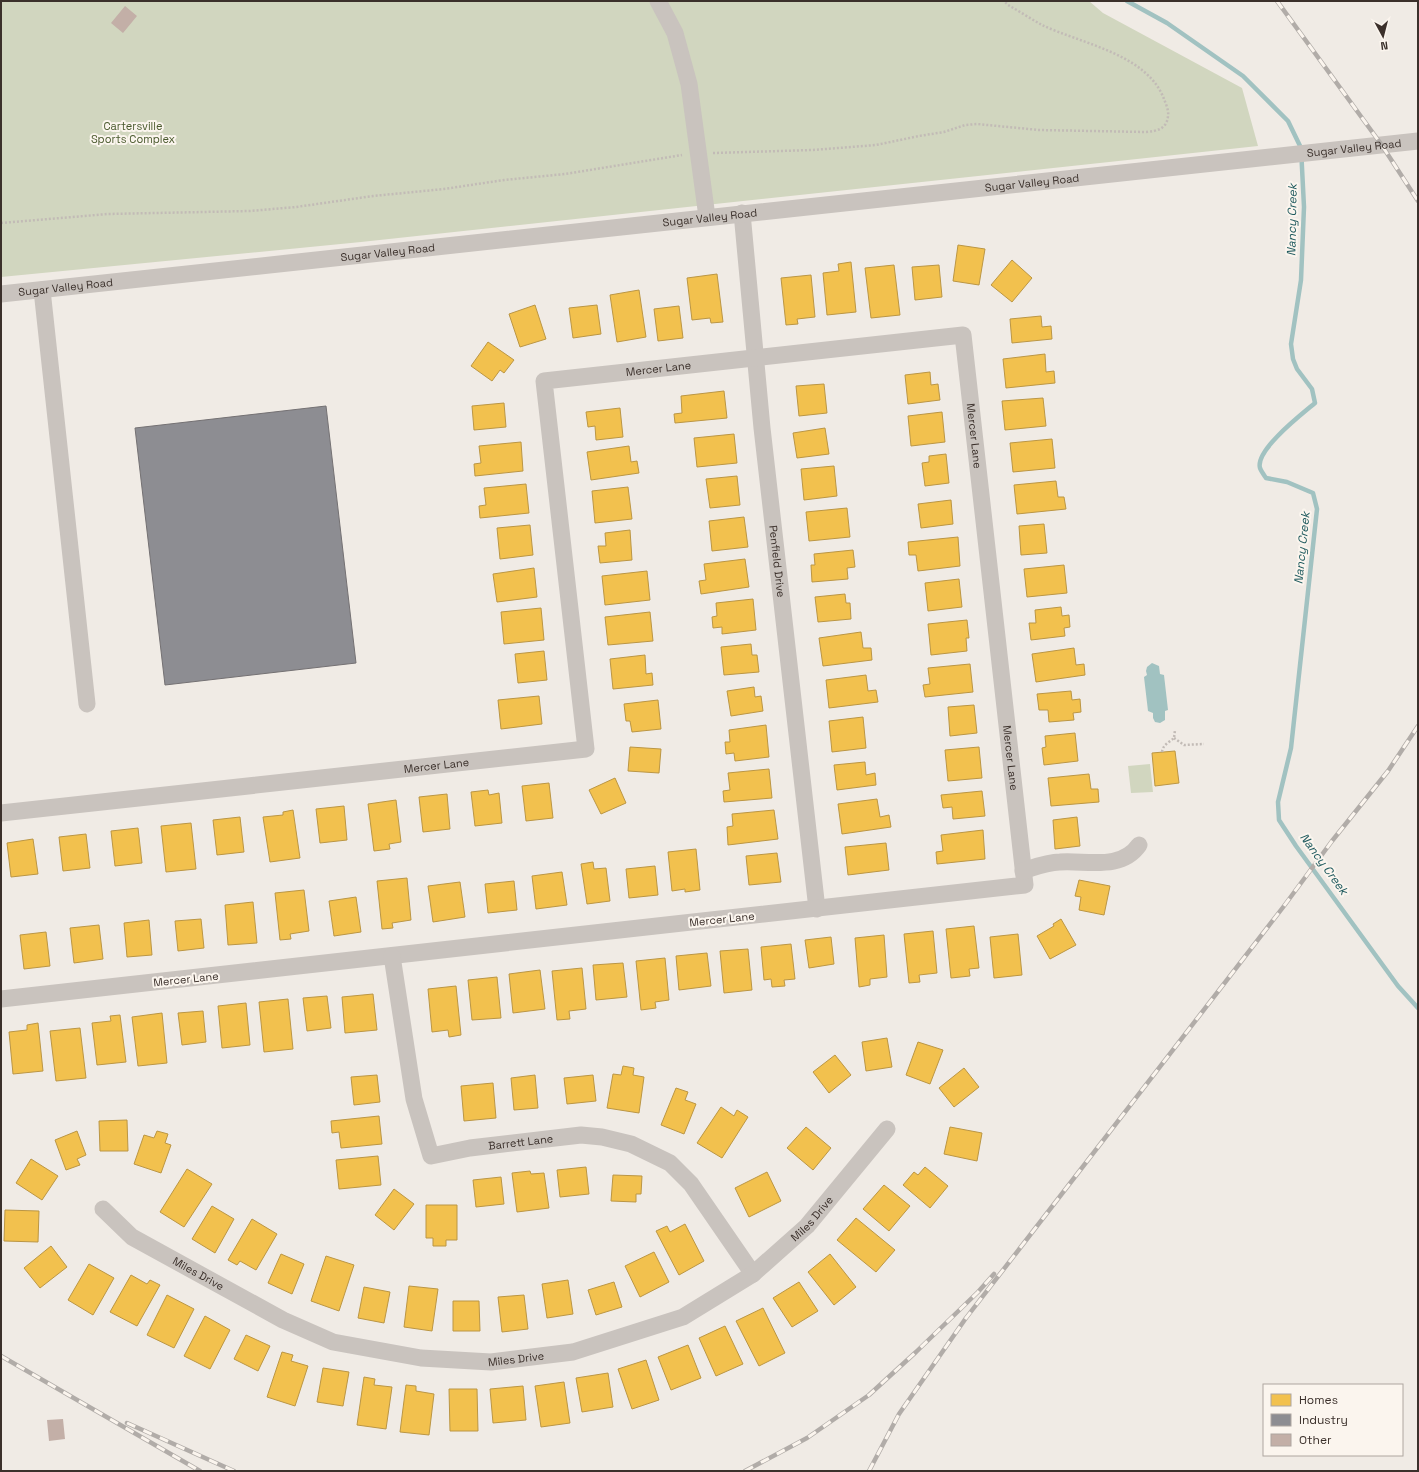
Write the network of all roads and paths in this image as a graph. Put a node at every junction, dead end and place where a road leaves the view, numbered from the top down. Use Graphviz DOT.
graph roads {
  1 [pos="658,1"];
  2 [pos="1004,1"];
  3 [pos="1418,140"];
  4 [pos="699,153"];
  5 [pos="742,213"];
  6 [pos="707,217"];
  7 [pos="1,223"];
  8 [pos="42,290"];
  9 [pos="1,294"];
  10 [pos="756,358"];
  11 [pos="86,704"];
  12 [pos="1175,730"];
  13 [pos="1174,738"];
  14 [pos="1204,744"];
  15 [pos="1162,752"];
  16 [pos="1,813"];
  17 [pos="1139,845"];
  18 [pos="1023,870"];
  19 [pos="817,909"];
  20 [pos="392,956"];
  21 [pos="1,999"];
  22 [pos="887,1129"];
  23 [pos="102,1208"];
  24 [pos="753,1274"];
  1 -- 4 [label="street"];
  2 -- 4 [label="path"];
  3 -- 5 [label="street, Sugar Valley Road"];
  4 -- 6 [label="street"];
  4 -- 7 [label="path"];
  5 -- 6 [label="street, Sugar Valley Road"];
  5 -- 10 [label="street, Penfield Drive"];
  6 -- 8 [label="street, Sugar Valley Road"];
  8 -- 9 [label="street, Sugar Valley Road"];
  8 -- 11 [label="street"];
  10 -- 16 [label="street, Mercer Lane"];
  10 -- 18 [label="street, Mercer Lane"];
  10 -- 19 [label="street, Penfield Drive"];
  12 -- 13 [label="path"];
  13 -- 14 [label="path"];
  13 -- 15 [label="path"];
  17 -- 18 [label="street"];
  18 -- 19 [label="street, Mercer Lane"];
  19 -- 20 [label="street, Mercer Lane"];
  20 -- 21 [label="street, Mercer Lane"];
  20 -- 24 [label="street, Barrett Lane"];
  22 -- 24 [label="street, Miles Drive"];
  23 -- 24 [label="street, Miles Drive"];
}
